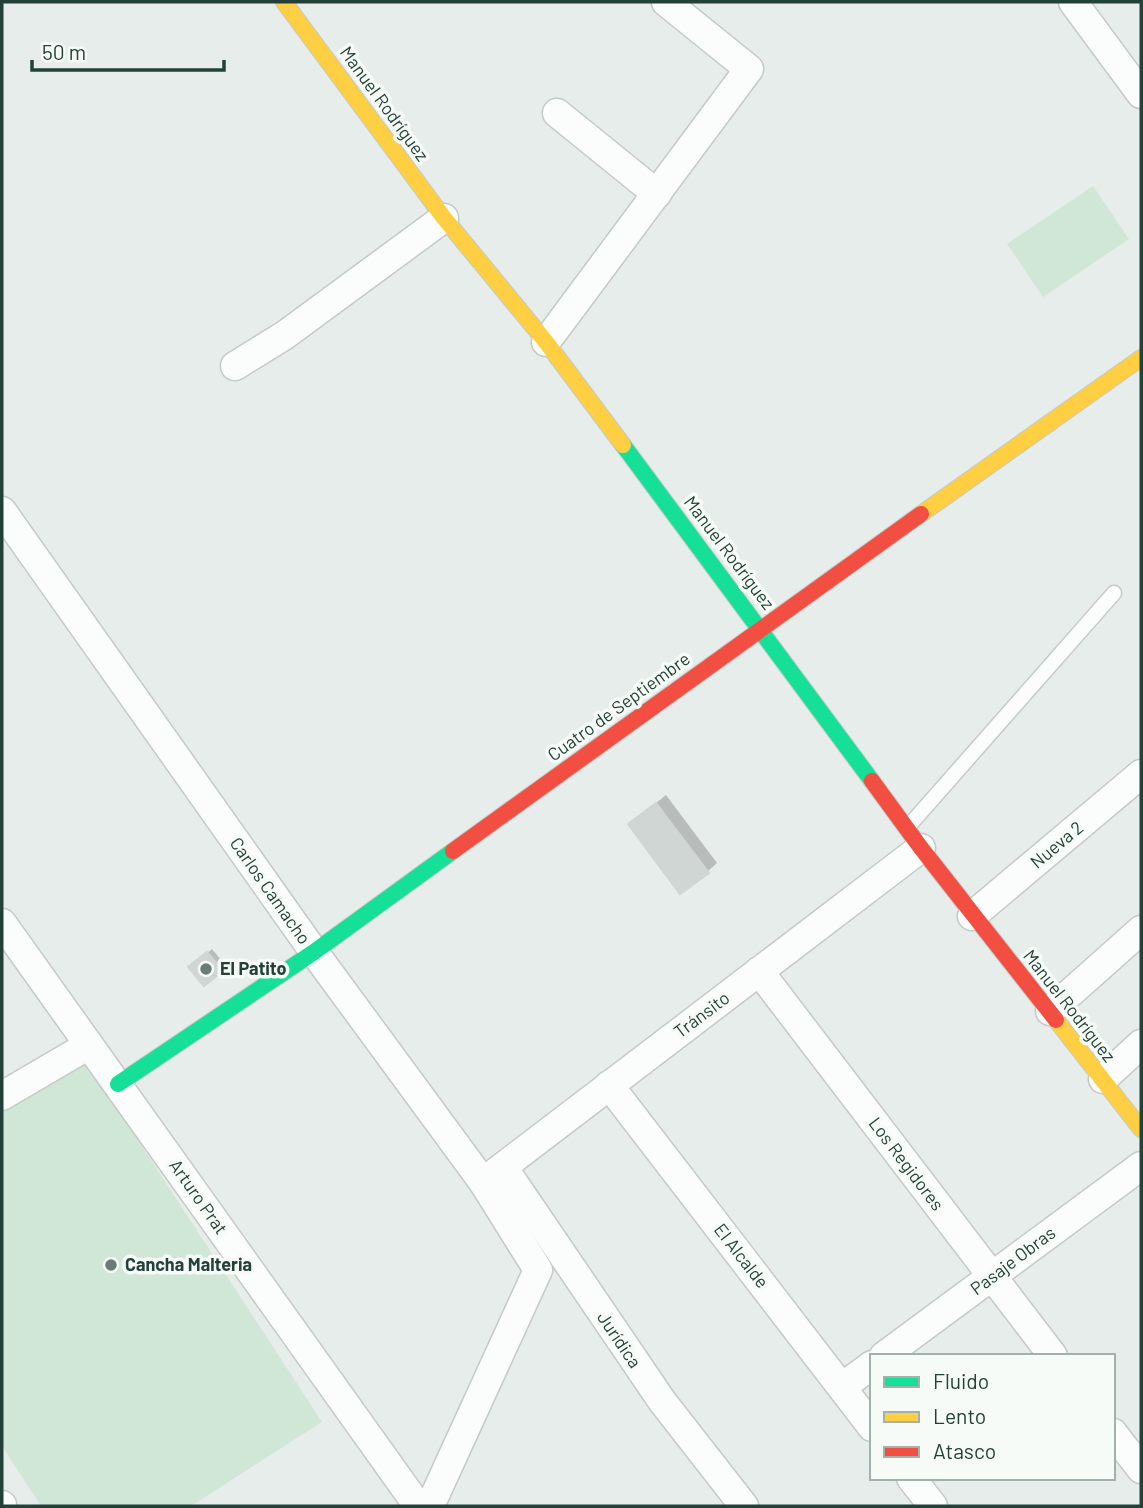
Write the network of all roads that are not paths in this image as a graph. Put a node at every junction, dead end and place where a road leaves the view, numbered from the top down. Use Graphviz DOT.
graph roads {
  1 [pos="284,2"];
  2 [pos="666,2"];
  3 [pos="1073,2"];
  4 [pos="1141,94"];
  5 [pos="557,113"];
  6 [pos="657,194"];
  7 [pos="444,218"];
  8 [pos="546,342"];
  9 [pos="1141,358"];
  10 [pos="235,366"];
  11 [pos="2,511"];
  12 [pos="1114,593"];
  13 [pos="761,629"];
  14 [pos="1141,774"];
  15 [pos="914,838"];
  16 [pos="972,916"];
  17 [pos="2,923"];
  18 [pos="1141,930"];
  19 [pos="314,952"];
  20 [pos="760,971"];
  21 [pos="1050,1011"];
  22 [pos="1141,1044"];
  23 [pos="89,1045"];
  24 [pos="1103,1079"];
  25 [pos="118,1084"];
  26 [pos="609,1085"];
  27 [pos="5,1087"];
  28 [pos="1141,1129"];
  29 [pos="1141,1166"];
  30 [pos="493,1174"];
  31 [pos="991,1277"];
  32 [pos="887,1354"];
  33 [pos="1051,1354"];
  34 [pos="870,1366"];
  35 [pos="842,1387"];
  36 [pos="870,1424"];
  37 [pos="1115,1436"];
  38 [pos="1141,1469"];
  39 [pos="913,1480"];
  40 [pos="418,1506"];
  41 [pos="430,1506"];
  42 [pos="744,1506"];
  43 [pos="933,1506"];
  1 -- 7 [label="street, Manuel Rodríguez"];
  2 -- 6 [label="street"];
  3 -- 4 [label="street"];
  5 -- 6 [label="street"];
  6 -- 8 [label="street"];
  7 -- 8 [label="street, Manuel Rodríguez"];
  7 -- 10 [label="street"];
  8 -- 13 [label="street, Manuel Rodríguez"];
  9 -- 13 [label="street, Cuatro de Septiembre"];
  11 -- 19 [label="street, Carlos Camacho"];
  12 -- 15 [label="lane"];
  13 -- 15 [label="street, Manuel Rodríguez"];
  13 -- 19 [label="street, Cuatro de Septiembre"];
  14 -- 16 [label="street, Nueva 2"];
  15 -- 16 [label="street, Manuel Rodríguez"];
  15 -- 20 [label="street, Tránsito"];
  16 -- 21 [label="street, Manuel Rodríguez"];
  17 -- 23 [label="street, Arturo Prat"];
  18 -- 21 [label="street"];
  19 -- 25 [label="street, Cuatro de Septiembre"];
  19 -- 30 [label="street, Carlos Camacho"];
  20 -- 26 [label="street, Tránsito"];
  20 -- 31 [label="street, Los Regidores"];
  21 -- 24 [label="street, Manuel Rodríguez"];
  22 -- 24 [label="street"];
  23 -- 25 [label="street, Arturo Prat"];
  23 -- 27 [label="street"];
  24 -- 28 [label="street, Manuel Rodríguez"];
  25 -- 40 [label="street, Arturo Prat"];
  26 -- 30 [label="street, Tránsito"];
  26 -- 35 [label="street, El Alcalde"];
  29 -- 31 [label="street, Pasaje Obras"];
  30 -- 41 [label="street, Carlos Camacho"];
  30 -- 42 [label="street, Jurídica"];
  31 -- 32 [label="street, Pasaje Obras"];
  31 -- 33 [label="street, Los Regidores"];
  34 -- 35 [label="street"];
  35 -- 36 [label="street, El Alcalde"];
  37 -- 38 [label="street"];
  39 -- 43 [label="street"];
}
